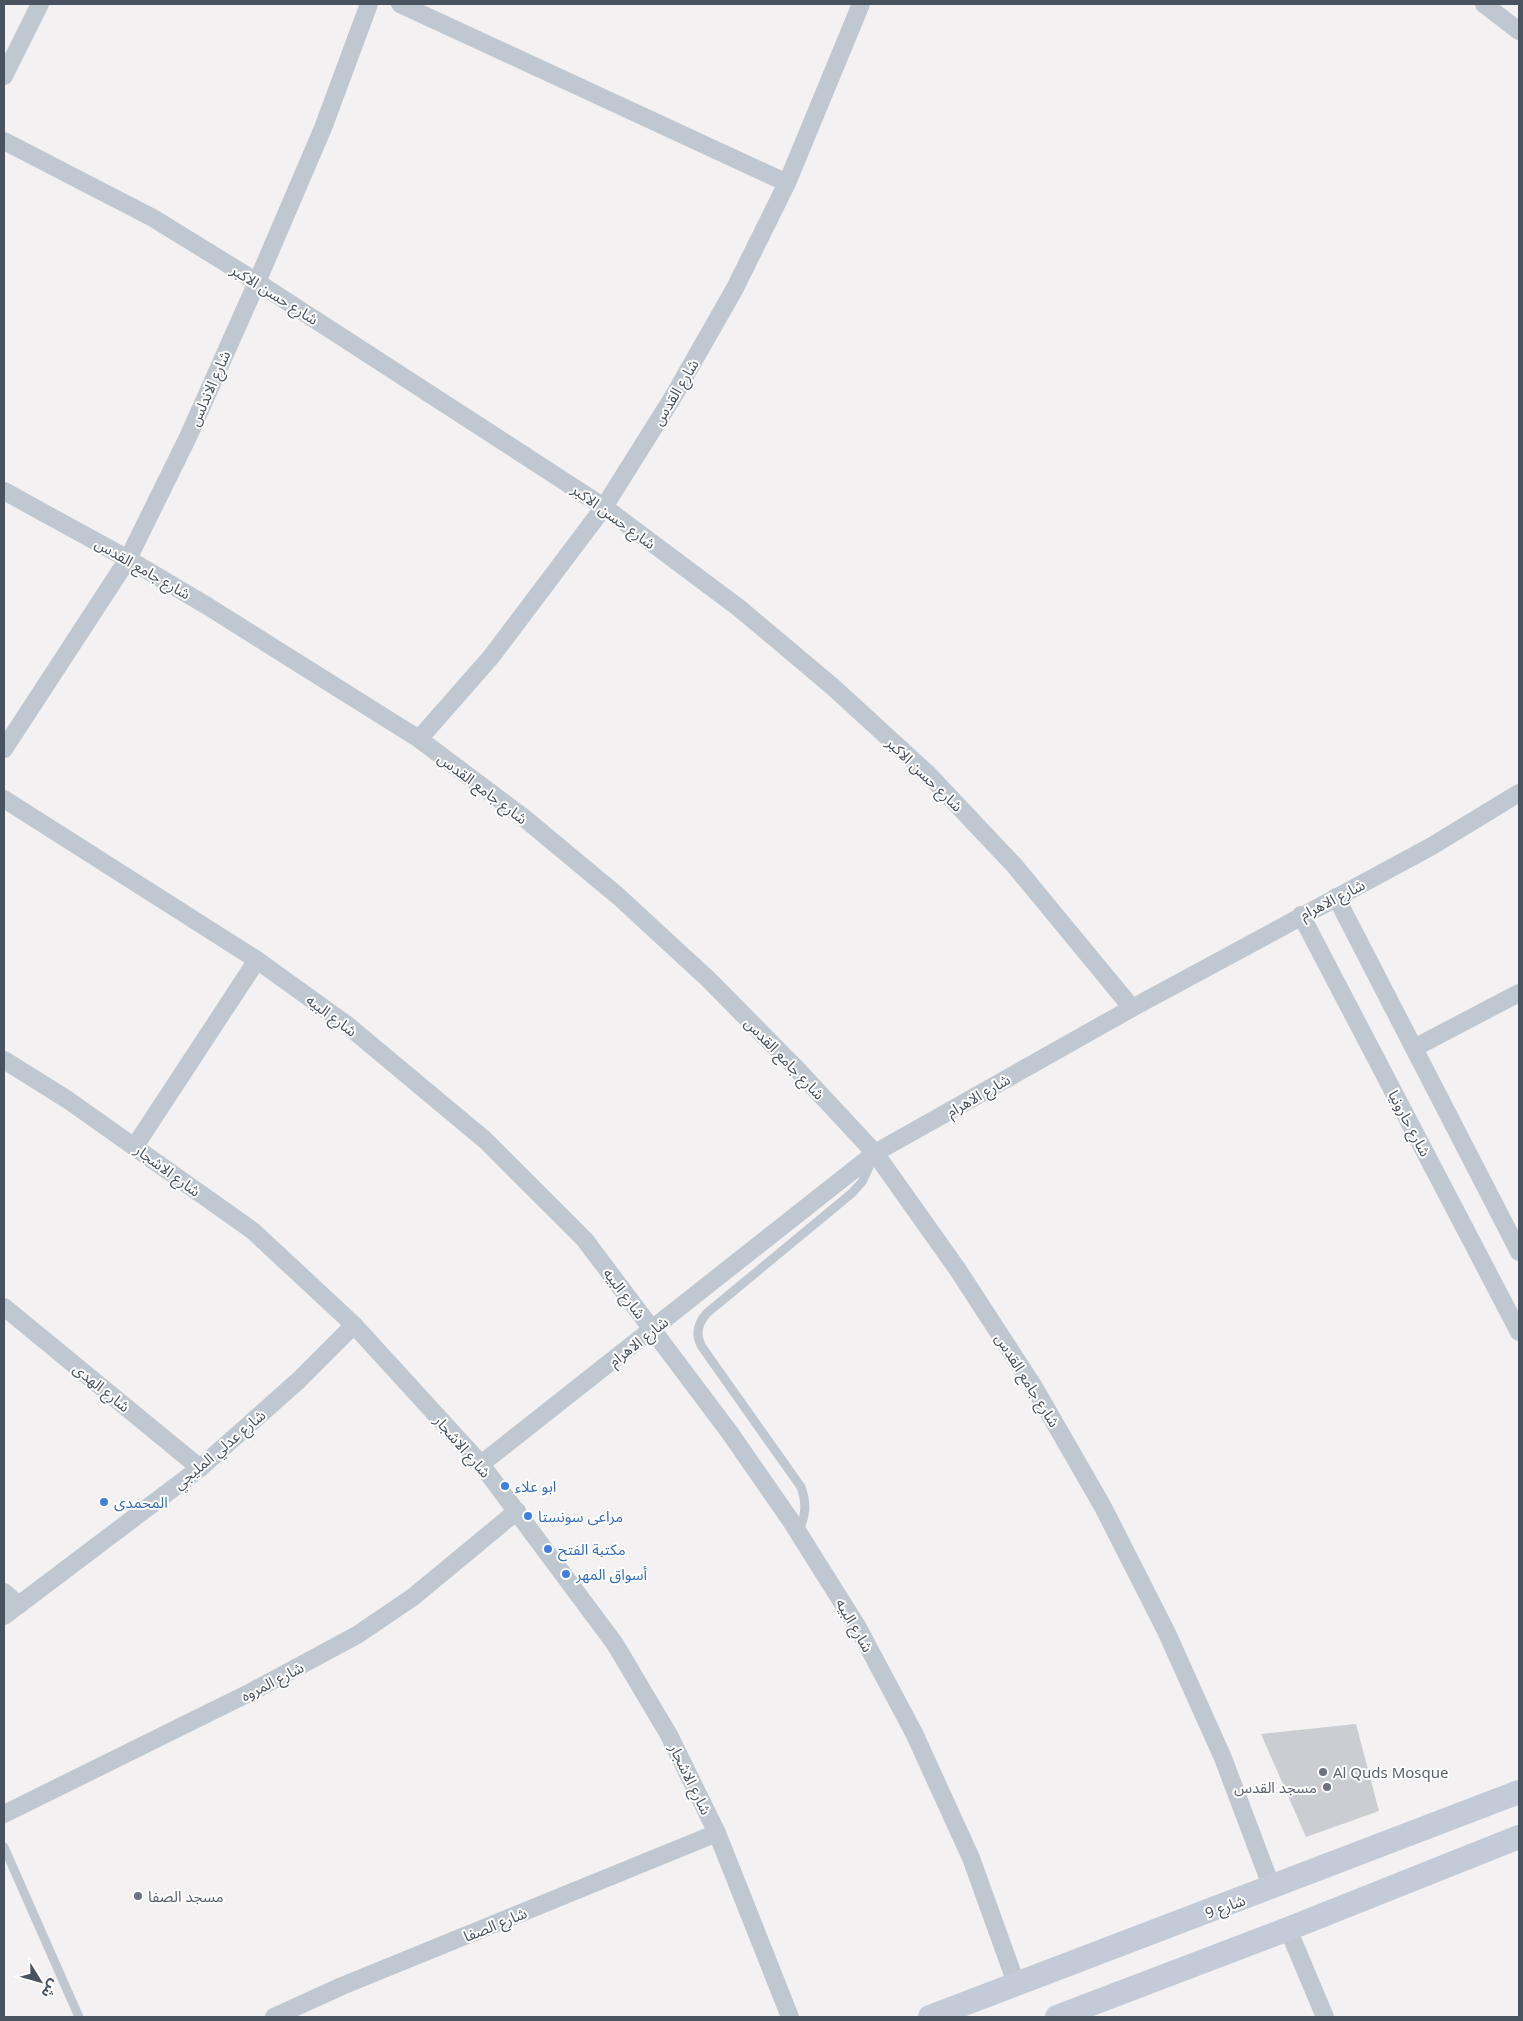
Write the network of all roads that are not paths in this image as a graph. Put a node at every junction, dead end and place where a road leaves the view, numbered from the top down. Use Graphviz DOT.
graph roads {
  1 [pos="40,4"];
  2 [pos="369,4"];
  3 [pos="400,4"];
  4 [pos="862,4"];
  5 [pos="1484,4"];
  6 [pos="1519,31"];
  7 [pos="4,76"];
  8 [pos="4,141"];
  9 [pos="787,183"];
  10 [pos="257,282"];
  11 [pos="4,491"];
  12 [pos="604,507"];
  13 [pos="128,559"];
  14 [pos="418,739"];
  15 [pos="4,750"];
  16 [pos="1519,793"];
  17 [pos="4,799"];
  18 [pos="1336,897"];
  19 [pos="1301,915"];
  20 [pos="258,960"];
  21 [pos="1519,993"];
  22 [pos="1132,1008"];
  23 [pos="1414,1048"];
  24 [pos="4,1060"];
  25 [pos="135,1146"];
  26 [pos="875,1153"];
  27 [pos="1519,1252"];
  28 [pos="4,1307"];
  29 [pos="354,1325"];
  30 [pos="653,1330"];
  31 [pos="1519,1332"];
  32 [pos="481,1464"];
  33 [pos="200,1468"];
  34 [pos="517,1511"];
  35 [pos="798,1532"];
  36 [pos="4,1592"];
  37 [pos="19,1605"];
  38 [pos="4,1616"];
  39 [pos="1519,1792"];
  40 [pos="4,1814"];
  41 [pos="717,1833"];
  42 [pos="1519,1837"];
  43 [pos="4,1847"];
  44 [pos="1272,1888"];
  45 [pos="1288,1929"];
  46 [pos="1016,1983"];
  47 [pos="79,2017"];
  48 [pos="274,2017"];
  49 [pos="790,2017"];
  50 [pos="930,2017"];
  51 [pos="1057,2017"];
  52 [pos="1325,2017"];
  1 -- 7 [label="street"];
  2 -- 10 [label="street, شارع الاندلس"];
  3 -- 9 [label="street"];
  4 -- 9 [label="street, شارع القدس"];
  5 -- 6 [label="street"];
  8 -- 10 [label="street, شارع حسن الاكبر"];
  9 -- 12 [label="street, شارع القدس"];
  10 -- 12 [label="street, شارع حسن الاكبر"];
  10 -- 13 [label="street, شارع الاندلس"];
  11 -- 13 [label="street, شارع جامع القدس"];
  12 -- 14 [label="street, شارع القدس"];
  12 -- 22 [label="street, شارع حسن الاكبر"];
  13 -- 14 [label="street, شارع جامع القدس"];
  13 -- 15 [label="street, شارع الاندلس"];
  14 -- 26 [label="street, شارع جامع القدس"];
  16 -- 18 [label="street, شارع الاهرام"];
  17 -- 20 [label="street, شارع البيه"];
  18 -- 19 [label="street, شارع الاهرام"];
  18 -- 23 [label="street"];
  19 -- 22 [label="street, شارع الاهرام"];
  19 -- 31 [label="street, شارع حارونيا"];
  20 -- 25 [label="street"];
  20 -- 30 [label="street, شارع البيه"];
  21 -- 23 [label="street"];
  22 -- 26 [label="street, شارع الاهرام"];
  23 -- 27 [label="street"];
  24 -- 25 [label="street, شارع الاشجار"];
  25 -- 29 [label="street, شارع الاشجار"];
  26 -- 30 [label="street, شارع الاهرام"];
  26 -- 35 [label="lane"];
  26 -- 44 [label="street, شارع جامع القدس"];
  28 -- 33 [label="street, شارع الهدى"];
  29 -- 32 [label="street, شارع الاشجار"];
  29 -- 33 [label="street, شارع عدلي المليجي"];
  30 -- 32 [label="street, شارع الاهرام"];
  30 -- 35 [label="street, شارع البيه"];
  32 -- 34 [label="street, شارع الاشجار"];
  33 -- 37 [label="street, شارع عدلي المليجي"];
  34 -- 40 [label="street, شارع المروه"];
  34 -- 41 [label="street, شارع الاشجار"];
  35 -- 46 [label="street, شارع البيه"];
  36 -- 37 [label="street"];
  37 -- 38 [label="street, شارع عدلي المليجي"];
  39 -- 44 [label="main road, شارع 9"];
  41 -- 48 [label="street, شارع الصفا"];
  41 -- 49 [label="street, شارع الاشجار"];
  42 -- 45 [label="main road"];
  43 -- 47 [label="lane"];
  44 -- 46 [label="main road, شارع 9"];
  45 -- 51 [label="main road"];
  45 -- 52 [label="street"];
  46 -- 50 [label="main road, شارع 9"];
}
